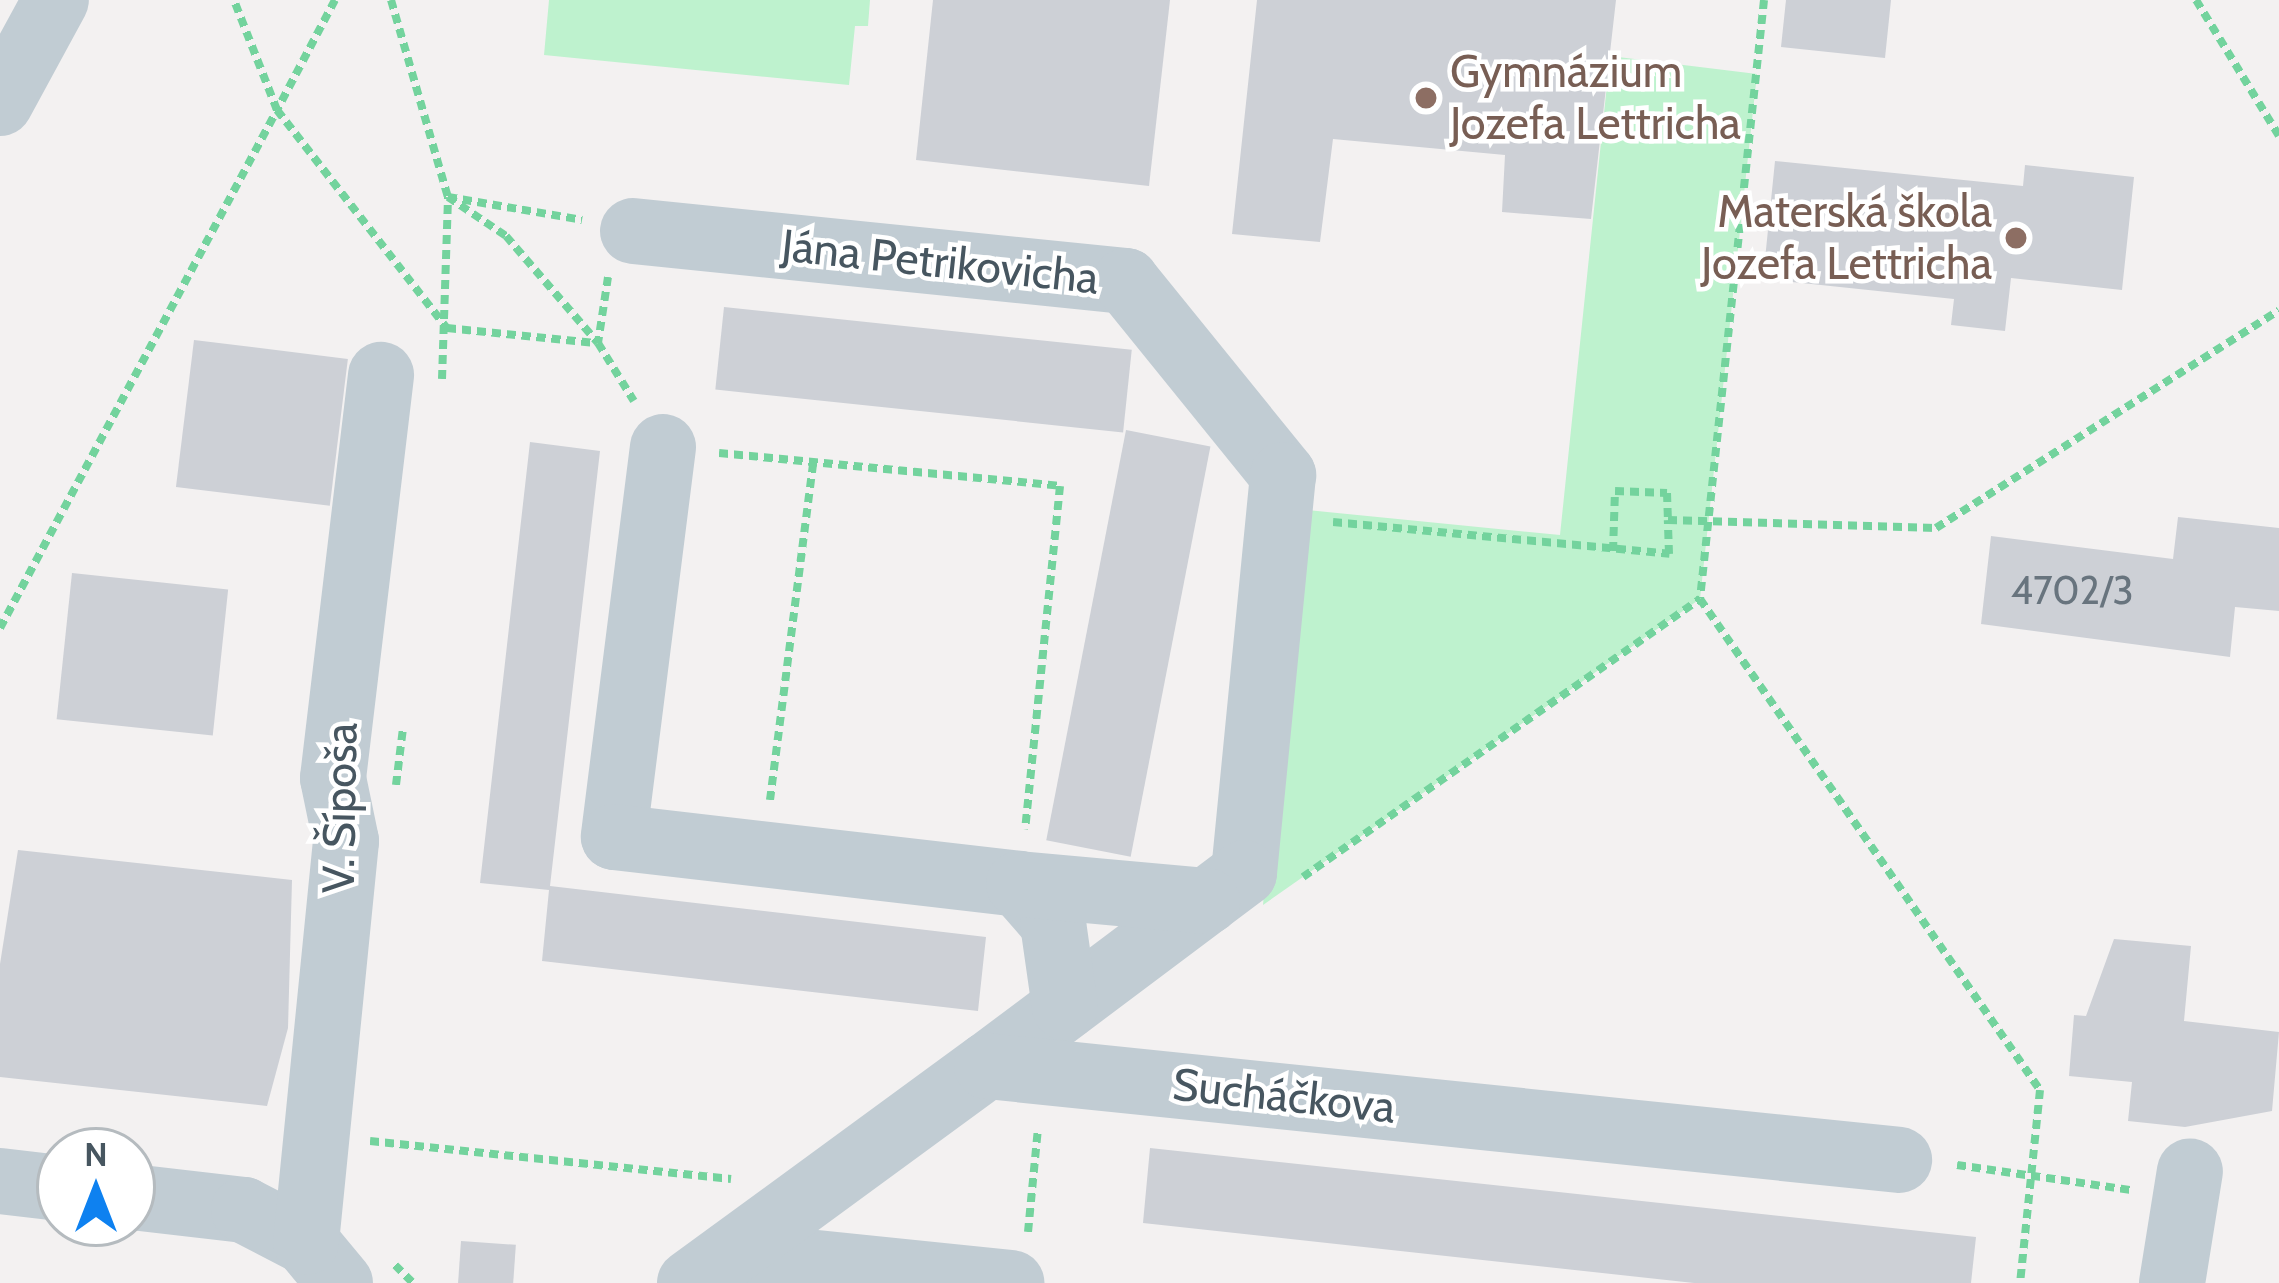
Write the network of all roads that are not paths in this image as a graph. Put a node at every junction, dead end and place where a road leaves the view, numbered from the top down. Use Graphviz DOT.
graph roads {
  1 [pos="56,0"];
  2 [pos="0,103"];
  3 [pos="624,228"];
  4 [pos="381,374"];
  5 [pos="663,447"];
  6 [pos="1019,884"];
  7 [pos="1207,901"];
  8 [pos="1065,1007"];
  9 [pos="1015,1069"];
  10 [pos="1899,1160"];
  11 [pos="0,1181"];
  12 [pos="36,1185"];
  13 [pos="2187,1188"];
  14 [pos="156,1200"];
  15 [pos="323,1262"];
  16 [pos="710,1269"];
  17 [pos="1018,1271"];
  18 [pos="2172,1283"];
  1 -- 2 [label="street"];
  3 -- 7 [label="street, Jána Petrikovicha"];
  4 -- 15 [label="street, V. Šípoša"];
  5 -- 6 [label="street"];
  6 -- 7 [label="street"];
  6 -- 8 [label="street"];
  7 -- 8 [label="street, Jána Petrikovicha"];
  8 -- 9 [label="street, Jána Petrikovicha"];
  9 -- 10 [label="street, Sucháčkova"];
  9 -- 16 [label="street"];
  11 -- 12 [label="street"];
  13 -- 18 [label="street"];
  14 -- 15 [label="street, V. Šípoša"];
  16 -- 17 [label="street"];
}
